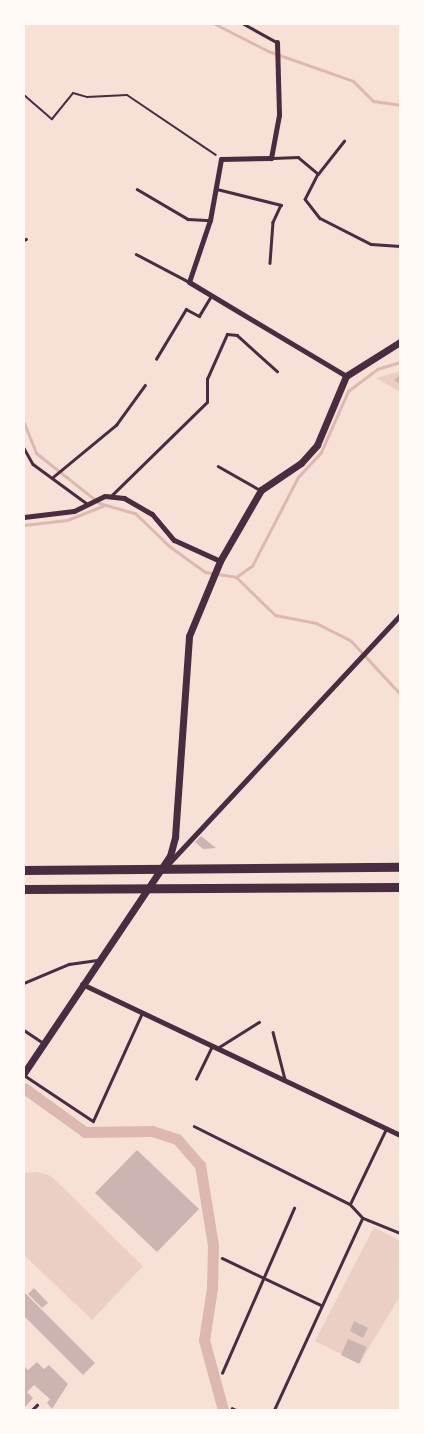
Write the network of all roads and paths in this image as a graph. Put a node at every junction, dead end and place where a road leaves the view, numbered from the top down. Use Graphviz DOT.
graph roads {
  1 [pos="244,24"];
  2 [pos="277,42"];
  3 [pos="24,95"];
  4 [pos="344,141"];
  5 [pos="271,158"];
  6 [pos="222,159"];
  7 [pos="318,174"];
  8 [pos="137,189"];
  9 [pos="217,189"];
  10 [pos="210,220"];
  11 [pos="400,246"];
  12 [pos="136,254"];
  13 [pos="270,263"];
  14 [pos="189,282"];
  15 [pos="210,298"];
  16 [pos="400,342"];
  17 [pos="156,359"];
  18 [pos="277,371"];
  19 [pos="346,376"];
  20 [pos="145,385"];
  21 [pos="24,448"];
  22 [pos="218,466"];
  23 [pos="53,477"];
  24 [pos="261,490"];
  25 [pos="108,496"];
  26 [pos="86,504"];
  27 [pos="24,517"];
  28 [pos="220,561"];
  29 [pos="400,615"];
  30 [pos="400,867"];
  31 [pos="24,870"];
  32 [pos="161,870"];
  33 [pos="400,887"];
  34 [pos="24,889"];
  35 [pos="143,891"];
  36 [pos="99,960"];
  37 [pos="24,983"];
  38 [pos="82,984"];
  39 [pos="142,1013"];
  40 [pos="259,1022"];
  41 [pos="24,1030"];
  42 [pos="273,1032"];
  43 [pos="42,1042"];
  44 [pos="215,1047"];
  45 [pos="24,1074"];
  46 [pos="196,1078"];
  47 [pos="286,1081"];
  48 [pos="194,1126"];
  49 [pos="386,1129"];
  50 [pos="400,1135"];
  51 [pos="350,1204"];
  52 [pos="294,1208"];
  53 [pos="363,1218"];
  54 [pos="400,1233"];
  55 [pos="222,1258"];
  56 [pos="265,1277"];
  57 [pos="321,1305"];
  58 [pos="222,1374"];
  59 [pos="37,1405"];
  60 [pos="232,1408"];
  61 [pos="32,1410"];
  62 [pos="236,1410"];
  63 [pos="274,1410"];
  1 -- 2 [label="lane"];
  2 -- 5 [label="street"];
  3 -- 6 [label="path"];
  4 -- 7 [label="lane"];
  5 -- 6 [label="street"];
  5 -- 7 [label="lane"];
  6 -- 9 [label="street"];
  7 -- 11 [label="lane"];
  8 -- 10 [label="lane"];
  9 -- 10 [label="street"];
  9 -- 13 [label="lane"];
  10 -- 14 [label="street"];
  12 -- 14 [label="lane"];
  14 -- 15 [label="street"];
  15 -- 17 [label="lane"];
  15 -- 19 [label="street"];
  16 -- 19 [label="street"];
  18 -- 25 [label="lane"];
  19 -- 24 [label="street"];
  20 -- 23 [label="lane"];
  21 -- 23 [label="lane"];
  22 -- 24 [label="lane"];
  23 -- 26 [label="lane"];
  24 -- 28 [label="street"];
  25 -- 26 [label="street"];
  25 -- 28 [label="street"];
  26 -- 27 [label="street"];
  28 -- 32 [label="street"];
  29 -- 32 [label="street"];
  30 -- 32 [label="main road"];
  31 -- 32 [label="main road"];
  32 -- 35 [label="street"];
  33 -- 35 [label="main road"];
  34 -- 35 [label="main road"];
  35 -- 36 [label="street"];
  36 -- 37 [label="lane"];
  36 -- 38 [label="street"];
  38 -- 39 [label="street"];
  38 -- 43 [label="street"];
  39 -- 44 [label="street"];
  39 -- 45 [label="lane"];
  40 -- 44 [label="lane"];
  41 -- 43 [label="lane"];
  42 -- 47 [label="lane"];
  43 -- 45 [label="street"];
  44 -- 46 [label="lane"];
  44 -- 47 [label="street"];
  47 -- 49 [label="street"];
  48 -- 51 [label="lane"];
  49 -- 50 [label="street"];
  49 -- 51 [label="lane"];
  51 -- 53 [label="lane"];
  52 -- 56 [label="lane"];
  53 -- 54 [label="lane"];
  53 -- 57 [label="lane"];
  55 -- 56 [label="lane"];
  56 -- 57 [label="lane"];
  56 -- 58 [label="lane"];
  57 -- 63 [label="lane"];
  59 -- 61 [label="lane"];
  60 -- 62 [label="lane"];
}
